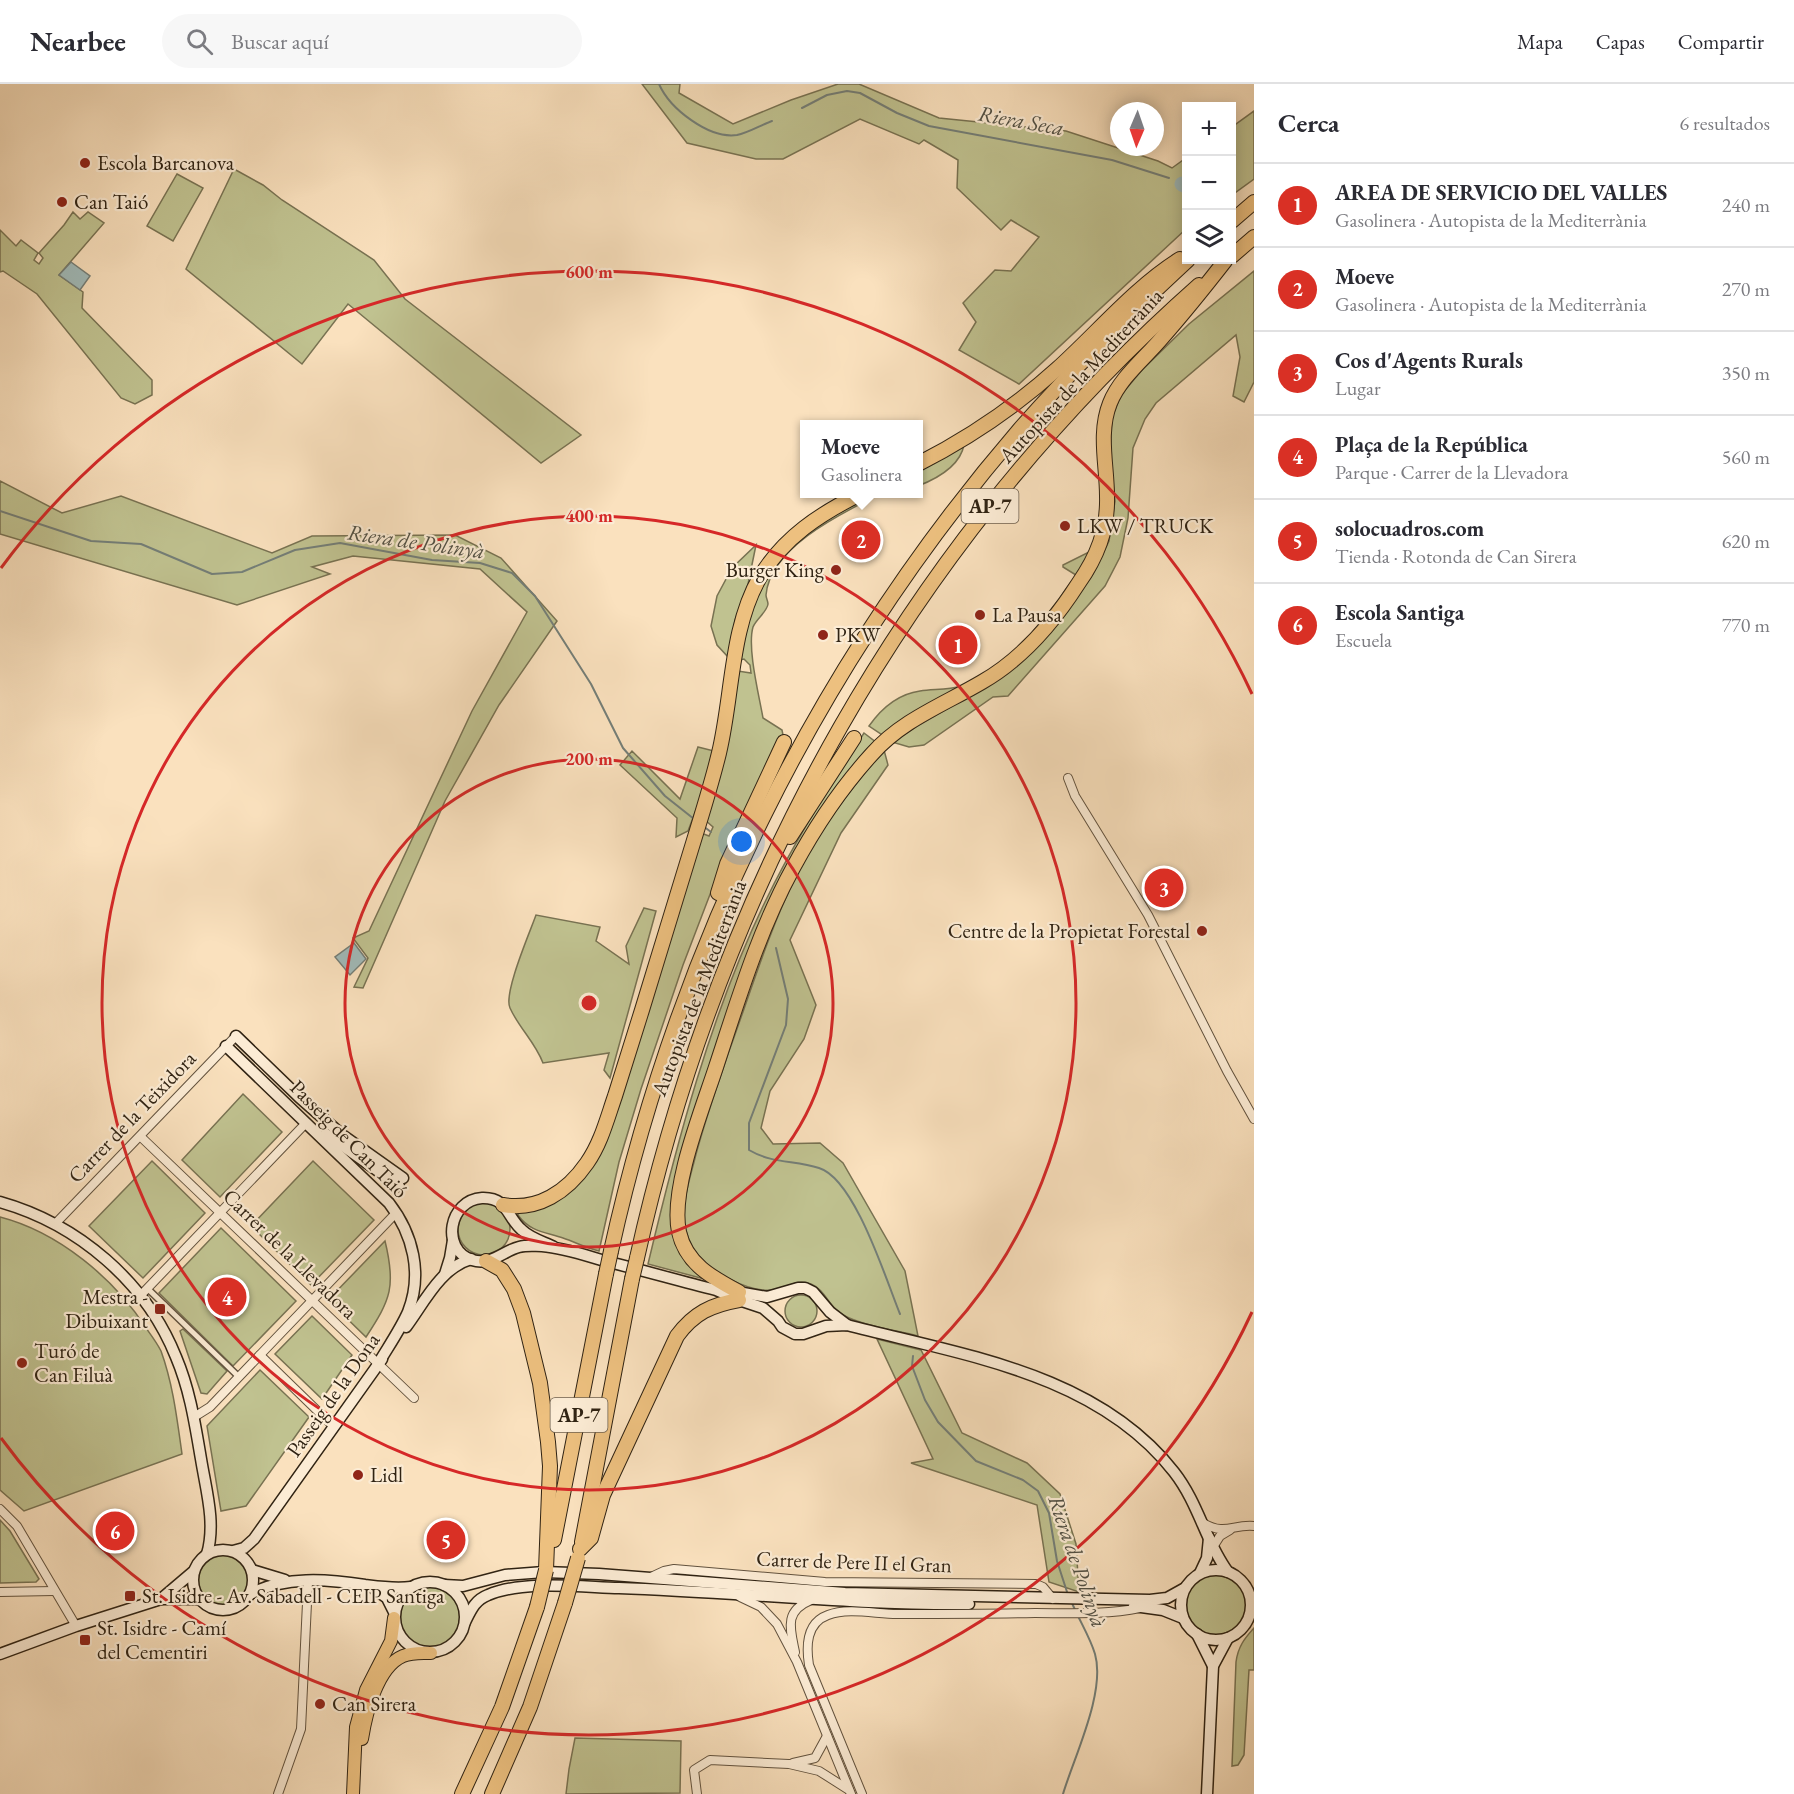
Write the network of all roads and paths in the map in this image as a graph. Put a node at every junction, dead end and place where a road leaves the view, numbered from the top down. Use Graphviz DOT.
graph roads {
  1 [pos="1254,202"];
  2 [pos="1236,218"];
  3 [pos="1254,237"];
  4 [pos="1236,252"];
  5 [pos="1182,257"];
  6 [pos="1184,264"];
  7 [pos="1222,264"];
  8 [pos="1224,264"];
  9 [pos="1186,312"];
  10 [pos="1103,400"];
  11 [pos="923,461"];
  12 [pos="852,498"];
  13 [pos="854,738"];
  14 [pos="784,742"];
  15 [pos="1068,778"];
  16 [pos="761,881"];
  17 [pos="701,953"];
  18 [pos="236,1036"];
  19 [pos="230,1050"];
  20 [pos="1254,1119"];
  21 [pos="306,1123"];
  22 [pos="141,1137"];
  23 [pos="0,1202"];
  24 [pos="503,1205"];
  25 [pos="221,1212"];
  26 [pos="396,1213"];
  27 [pos="515,1222"];
  28 [pos="55,1224"];
  29 [pos="453,1240"];
  30 [pos="554,1247"];
  31 [pos="506,1252"];
  32 [pos="471,1259"];
  33 [pos="486,1261"];
  34 [pos="445,1274"];
  35 [pos="144,1292"];
  36 [pos="784,1294"];
  37 [pos="739,1296"];
  38 [pos="818,1297"];
  39 [pos="312,1300"];
  40 [pos="778,1321"];
  41 [pos="847,1325"];
  42 [pos="810,1332"];
  43 [pos="260,1354"];
  44 [pos="378,1364"];
  45 [pos="239,1377"];
  46 [pos="414,1398"];
  47 [pos="194,1417"];
  48 [pos="334,1427"];
  49 [pos="0,1509"];
  50 [pos="211,1522"];
  51 [pos="1203,1523"];
  52 [pos="1254,1526"];
  53 [pos="1231,1529"];
  54 [pos="254,1539"];
  55 [pos="1211,1542"];
  56 [pos="230,1551"];
  57 [pos="207,1554"];
  58 [pos="579,1554"];
  59 [pos="548,1561"];
  60 [pos="250,1567"];
  61 [pos="194,1571"];
  62 [pos="1228,1572"];
  63 [pos="1200,1573"];
  64 [pos="288,1581"];
  65 [pos="308,1581"];
  66 [pos="367,1585"];
  67 [pos="444,1586"];
  68 [pos="411,1587"];
  69 [pos="1185,1588"];
  70 [pos="54,1591"];
  71 [pos="0,1592"];
  72 [pos="731,1593"];
  73 [pos="1251,1593"];
  74 [pos="250,1594"];
  75 [pos="161,1599"];
  76 [pos="199,1599"];
  77 [pos="813,1599"];
  78 [pos="1058,1600"];
  79 [pos="1079,1601"];
  80 [pos="1144,1607"];
  81 [pos="394,1615"];
  82 [pos="1183,1618"];
  83 [pos="1250,1619"];
  84 [pos="465,1622"];
  85 [pos="76,1626"];
  86 [pos="1197,1634"];
  87 [pos="1228,1638"];
  88 [pos="431,1653"];
  89 [pos="0,1654"];
  90 [pos="797,1662"];
  91 [pos="1213,1666"];
  92 [pos="827,1736"];
  93 [pos="789,1764"];
  94 [pos="850,1792"];
  95 [pos="278,1794"];
  96 [pos="353,1794"];
  97 [pos="359,1794"];
  98 [pos="462,1794"];
  99 [pos="492,1794"];
  100 [pos="697,1794"];
  101 [pos="862,1794"];
  102 [pos="1207,1794"];
  1 -- 2 [label="highway"];
  3 -- 4 [label="highway, Autopista de la Mediterrània / AP-7"];
  5 -- 11 [label="highway"];
  6 -- 17 [label="highway, Autopista de la Mediterrània / AP-7"];
  7 -- 16 [label="highway, Autopista de la Mediterrània / AP-7"];
  8 -- 9 [label="highway"];
  9 -- 10 [label="highway"];
  9 -- 37 [label="highway"];
  12 -- 24 [label="highway"];
  13 -- 16 [label="highway"];
  14 -- 17 [label="highway"];
  15 -- 20 [label="street"];
  16 -- 58 [label="highway, Autopista de la Mediterrània / AP-7, bridge"];
  17 -- 59 [label="highway, Autopista de la Mediterrània / AP-7, bridge"];
  18 -- 19 [label="street, Carrer de la Teixidora"];
  18 -- 19 [label="main road, Passeig de Can Taió"];
  19 -- 21 [label="main road, Passeig de Can Taió"];
  19 -- 22 [label="street, Carrer de la Teixidora"];
  21 -- 25 [label="street"];
  21 -- 26 [label="main road, Passeig de Can Taió"];
  22 -- 25 [label="street, Carrer de la Llevadora"];
  22 -- 28 [label="street, Carrer de la Teixidora"];
  23 -- 28 [label="main road"];
  24 -- 27 [label="main road"];
  24 -- 29 [label="main road"];
  25 -- 35 [label="street"];
  25 -- 39 [label="street, Carrer de la Llevadora"];
  26 -- 39 [label="street"];
  26 -- 44 [label="main road, Passeig de Can Taió"];
  27 -- 30 [label="main road"];
  27 -- 31 [label="main road"];
  28 -- 35 [label="main road"];
  29 -- 32 [label="main road"];
  29 -- 34 [label="main road, Passeig de la Dona"];
  30 -- 31 [label="main road"];
  30 -- 37 [label="main road"];
  31 -- 33 [label="main road"];
  32 -- 33 [label="main road"];
  32 -- 34 [label="main road, Passeig de la Dona"];
  33 -- 59 [label="highway"];
  34 -- 44 [label="main road, Passeig de la Dona"];
  35 -- 45 [label="street"];
  35 -- 47 [label="main road"];
  36 -- 37 [label="main road"];
  36 -- 38 [label="main road"];
  36 -- 40 [label="main road"];
  37 -- 40 [label="main road"];
  37 -- 58 [label="highway"];
  38 -- 41 [label="main road"];
  38 -- 42 [label="main road"];
  39 -- 43 [label="street"];
  39 -- 44 [label="street, Carrer de la Llevadora"];
  40 -- 42 [label="main road"];
  41 -- 42 [label="main road"];
  41 -- 51 [label="main road"];
  43 -- 45 [label="street"];
  43 -- 48 [label="street"];
  44 -- 46 [label="street, Carrer de la Llevadora"];
  44 -- 48 [label="main road, Passeig de la Dona"];
  45 -- 47 [label="street"];
  47 -- 50 [label="main road"];
  48 -- 54 [label="main road, Passeig de la Dona"];
  49 -- 70 [label="street"];
  50 -- 56 [label="main road"];
  50 -- 57 [label="main road"];
  51 -- 53 [label="street"];
  51 -- 55 [label="main road"];
  52 -- 53 [label="street"];
  53 -- 55 [label="street"];
  54 -- 56 [label="main road, Passeig de la Dona"];
  54 -- 60 [label="main road, Passeig de la Dona"];
  55 -- 62 [label="main road"];
  55 -- 63 [label="main road"];
  56 -- 57 [label="main road"];
  56 -- 60 [label="main road"];
  57 -- 61 [label="main road"];
  58 -- 99 [label="highway, Autopista de la Mediterrània / AP-7, bridge"];
  59 -- 98 [label="highway, Autopista de la Mediterrània / AP-7, bridge"];
  60 -- 64 [label="main road"];
  60 -- 74 [label="main road"];
  61 -- 75 [label="main road"];
  61 -- 76 [label="main road"];
  62 -- 63 [label="main road"];
  62 -- 73 [label="main road"];
  63 -- 69 [label="main road"];
  64 -- 65 [label="main road"];
  64 -- 74 [label="main road"];
  65 -- 66 [label="main road"];
  65 -- 95 [label="street"];
  66 -- 68 [label="main road"];
  66 -- 81 [label="main road"];
  67 -- 68 [label="main road"];
  67 -- 78 [label="main road"];
  67 -- 84 [label="main road"];
  68 -- 81 [label="main road"];
  69 -- 79 [label="main road"];
  69 -- 82 [label="main road"];
  70 -- 71 [label="street"];
  70 -- 85 [label="street"];
  72 -- 77 [label="main road"];
  72 -- 84 [label="main road"];
  72 -- 90 [label="street"];
  73 -- 83 [label="main road"];
  74 -- 76 [label="main road"];
  75 -- 76 [label="main road"];
  75 -- 85 [label="main road"];
  77 -- 78 [label="main road"];
  77 -- 90 [label="street"];
  78 -- 79 [label="main road"];
  79 -- 80 [label="main road"];
  80 -- 82 [label="main road"];
  80 -- 101 [label="street"];
  81 -- 88 [label="main road"];
  81 -- 96 [label="highway"];
  82 -- 86 [label="main road"];
  83 -- 87 [label="main road"];
  84 -- 88 [label="main road"];
  85 -- 89 [label="main road"];
  86 -- 87 [label="main road"];
  86 -- 91 [label="main road"];
  87 -- 91 [label="main road"];
  88 -- 97 [label="highway"];
  90 -- 92 [label="street"];
  91 -- 102 [label="main road"];
  92 -- 93 [label="street"];
  92 -- 94 [label="street"];
  93 -- 94 [label="street"];
  93 -- 100 [label="street"];
}
